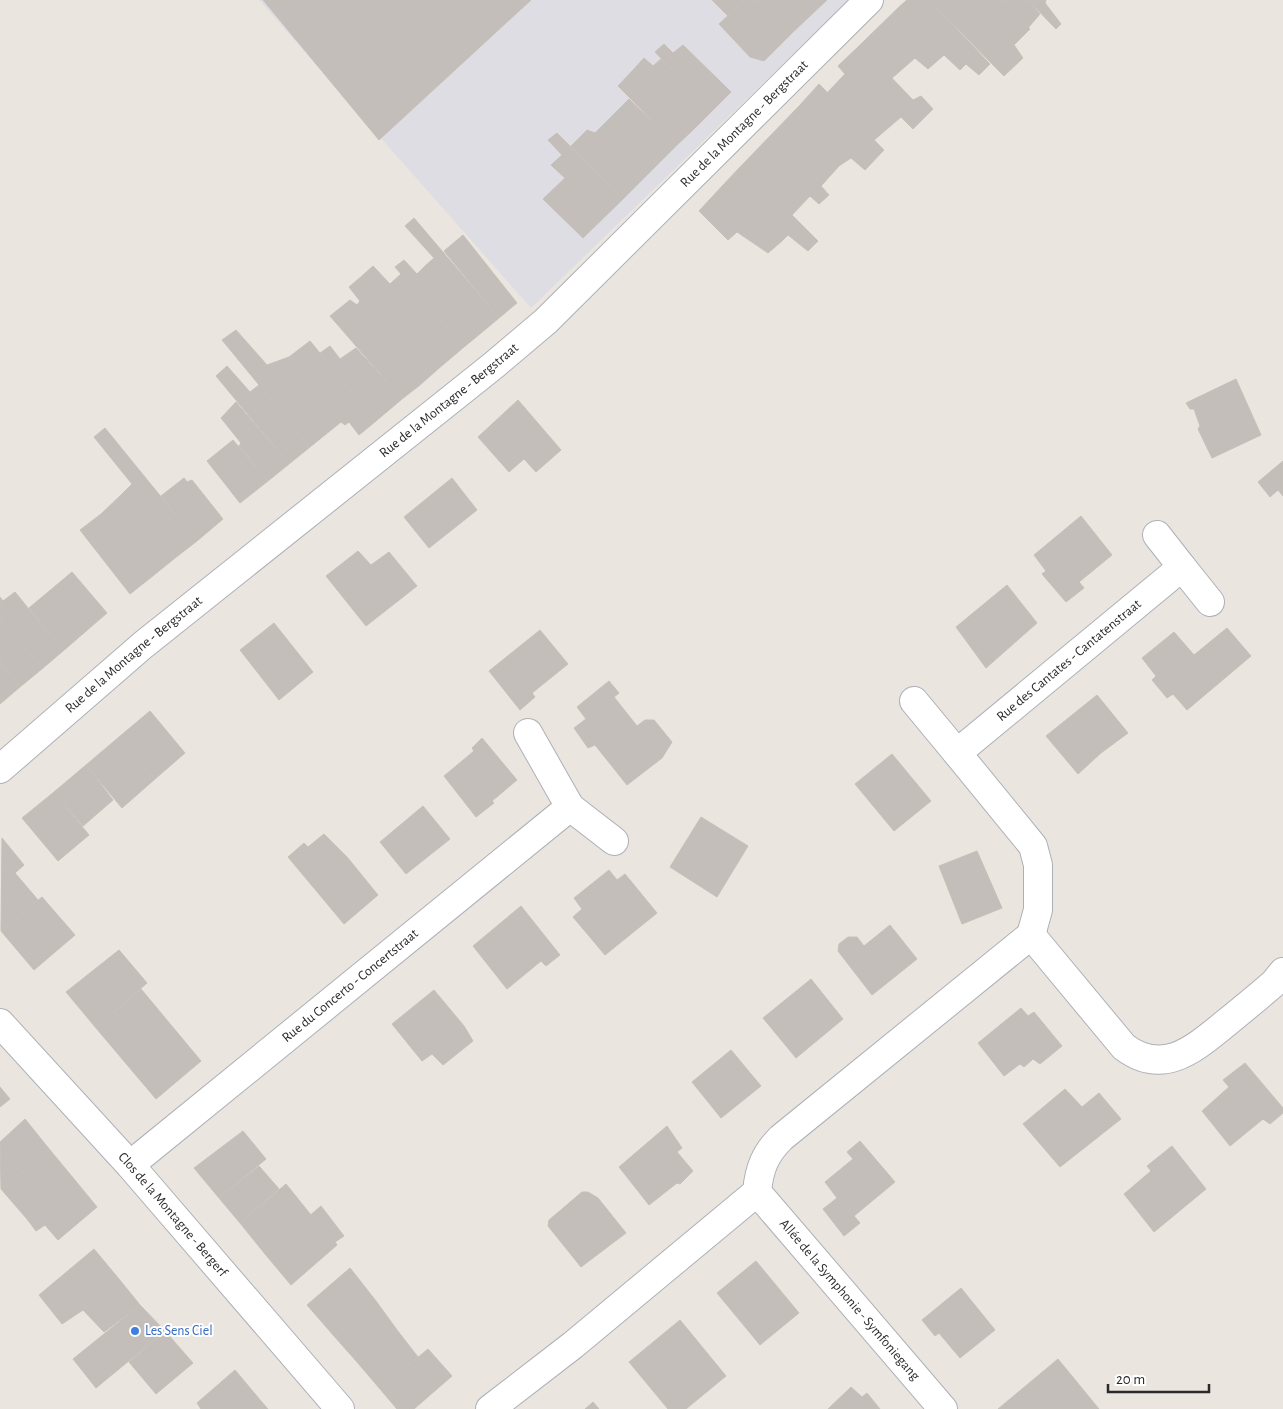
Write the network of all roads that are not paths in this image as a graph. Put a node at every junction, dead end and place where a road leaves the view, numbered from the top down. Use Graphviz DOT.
graph roads {
  1 [pos="870,0"];
  2 [pos="1157,535"];
  3 [pos="1182,567"];
  4 [pos="1210,602"];
  5 [pos="914,701"];
  6 [pos="528,733"];
  7 [pos="957,753"];
  8 [pos="0,769"];
  9 [pos="570,807"];
  10 [pos="614,842"];
  11 [pos="1031,935"];
  12 [pos="1283,972"];
  13 [pos="0,1023"];
  14 [pos="130,1165"];
  15 [pos="758,1192"];
  16 [pos="340,1409"];
  17 [pos="490,1409"];
  18 [pos="943,1409"];
  1 -- 8 [label="street, Rue de la Montagne - Bergstraat"];
  2 -- 3 [label="street"];
  3 -- 4 [label="street"];
  3 -- 7 [label="street, Rue des Cantates - Cantatenstraat"];
  5 -- 7 [label="street"];
  6 -- 9 [label="street"];
  7 -- 11 [label="street"];
  9 -- 10 [label="street"];
  9 -- 14 [label="street, Rue du Concerto - Concertstraat"];
  11 -- 12 [label="street"];
  11 -- 15 [label="street"];
  13 -- 14 [label="street, Clos de la Montagne - Bergerf"];
  14 -- 16 [label="street, Clos de la Montagne - Bergerf"];
  15 -- 17 [label="street"];
  15 -- 18 [label="street, Allée de la Symphonie - Symfoniegang"];
}
